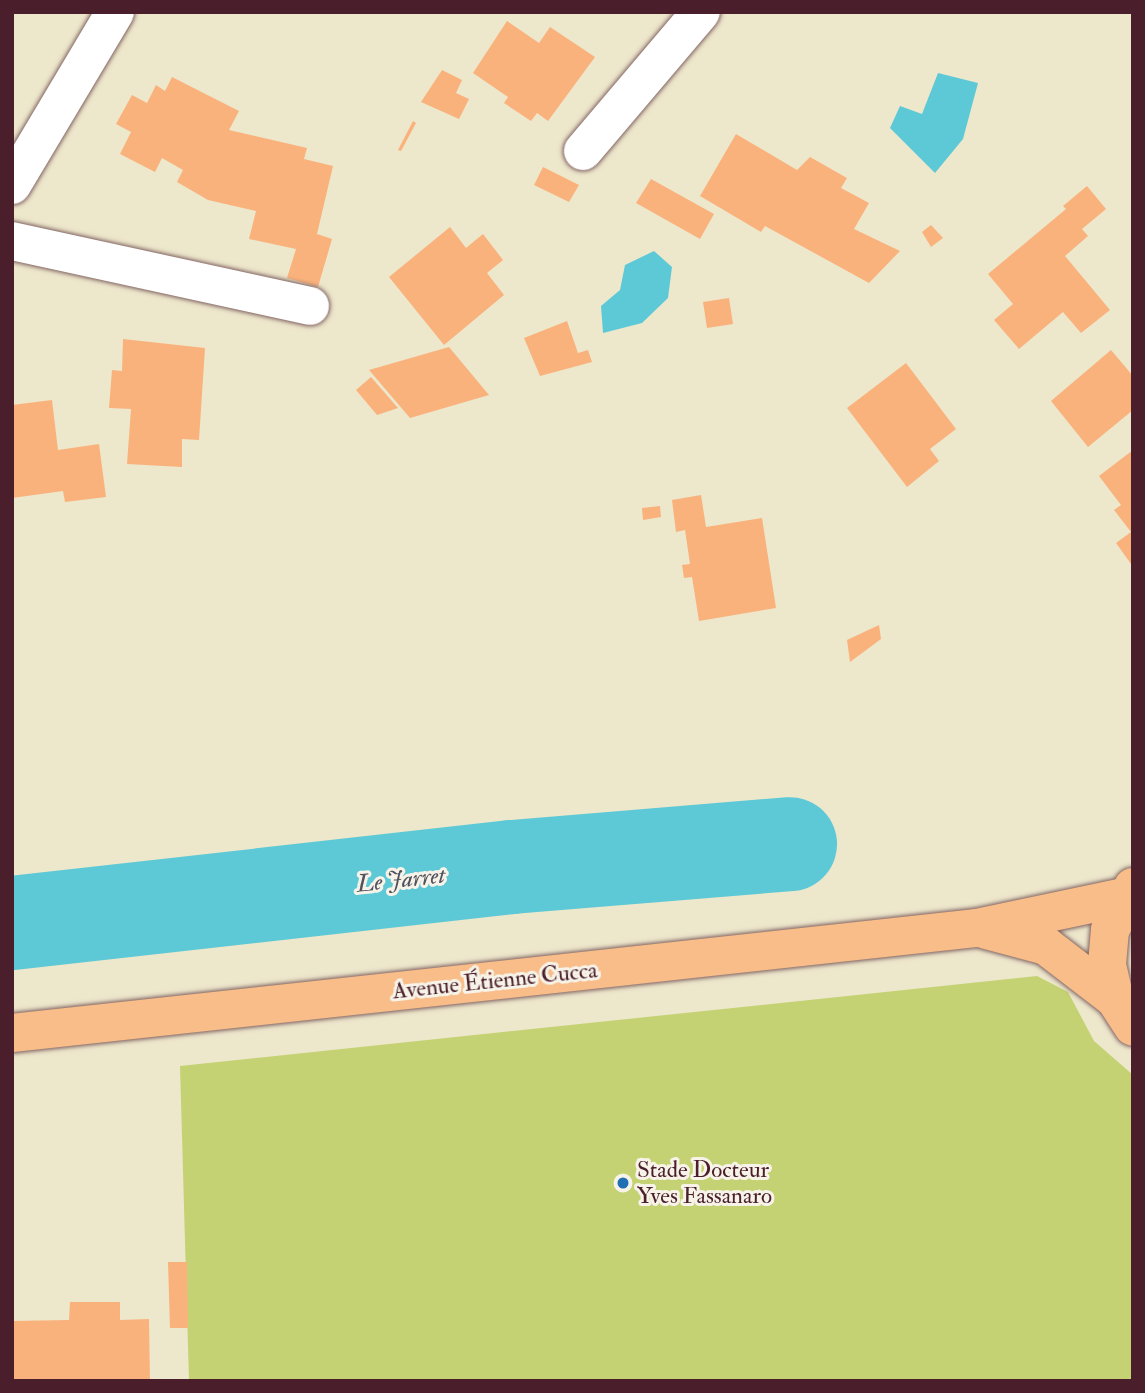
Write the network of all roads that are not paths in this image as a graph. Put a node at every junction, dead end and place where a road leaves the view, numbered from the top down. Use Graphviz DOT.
graph roads {
  1 [pos="115,12"];
  2 [pos="701,12"];
  3 [pos="583,151"];
  4 [pos="12,185"];
  5 [pos="12,241"];
  6 [pos="310,306"];
  7 [pos="1128,892"];
  8 [pos="977,928"];
  9 [pos="1124,1013"];
  10 [pos="12,1033"];
  1 -- 4 [label="street"];
  2 -- 3 [label="street"];
  5 -- 6 [label="street"];
  7 -- 8 [label="main road, Avenue Étienne Cucca"];
  7 -- 9 [label="main road"];
  8 -- 9 [label="main road"];
  8 -- 10 [label="main road, Avenue Étienne Cucca"];
}
